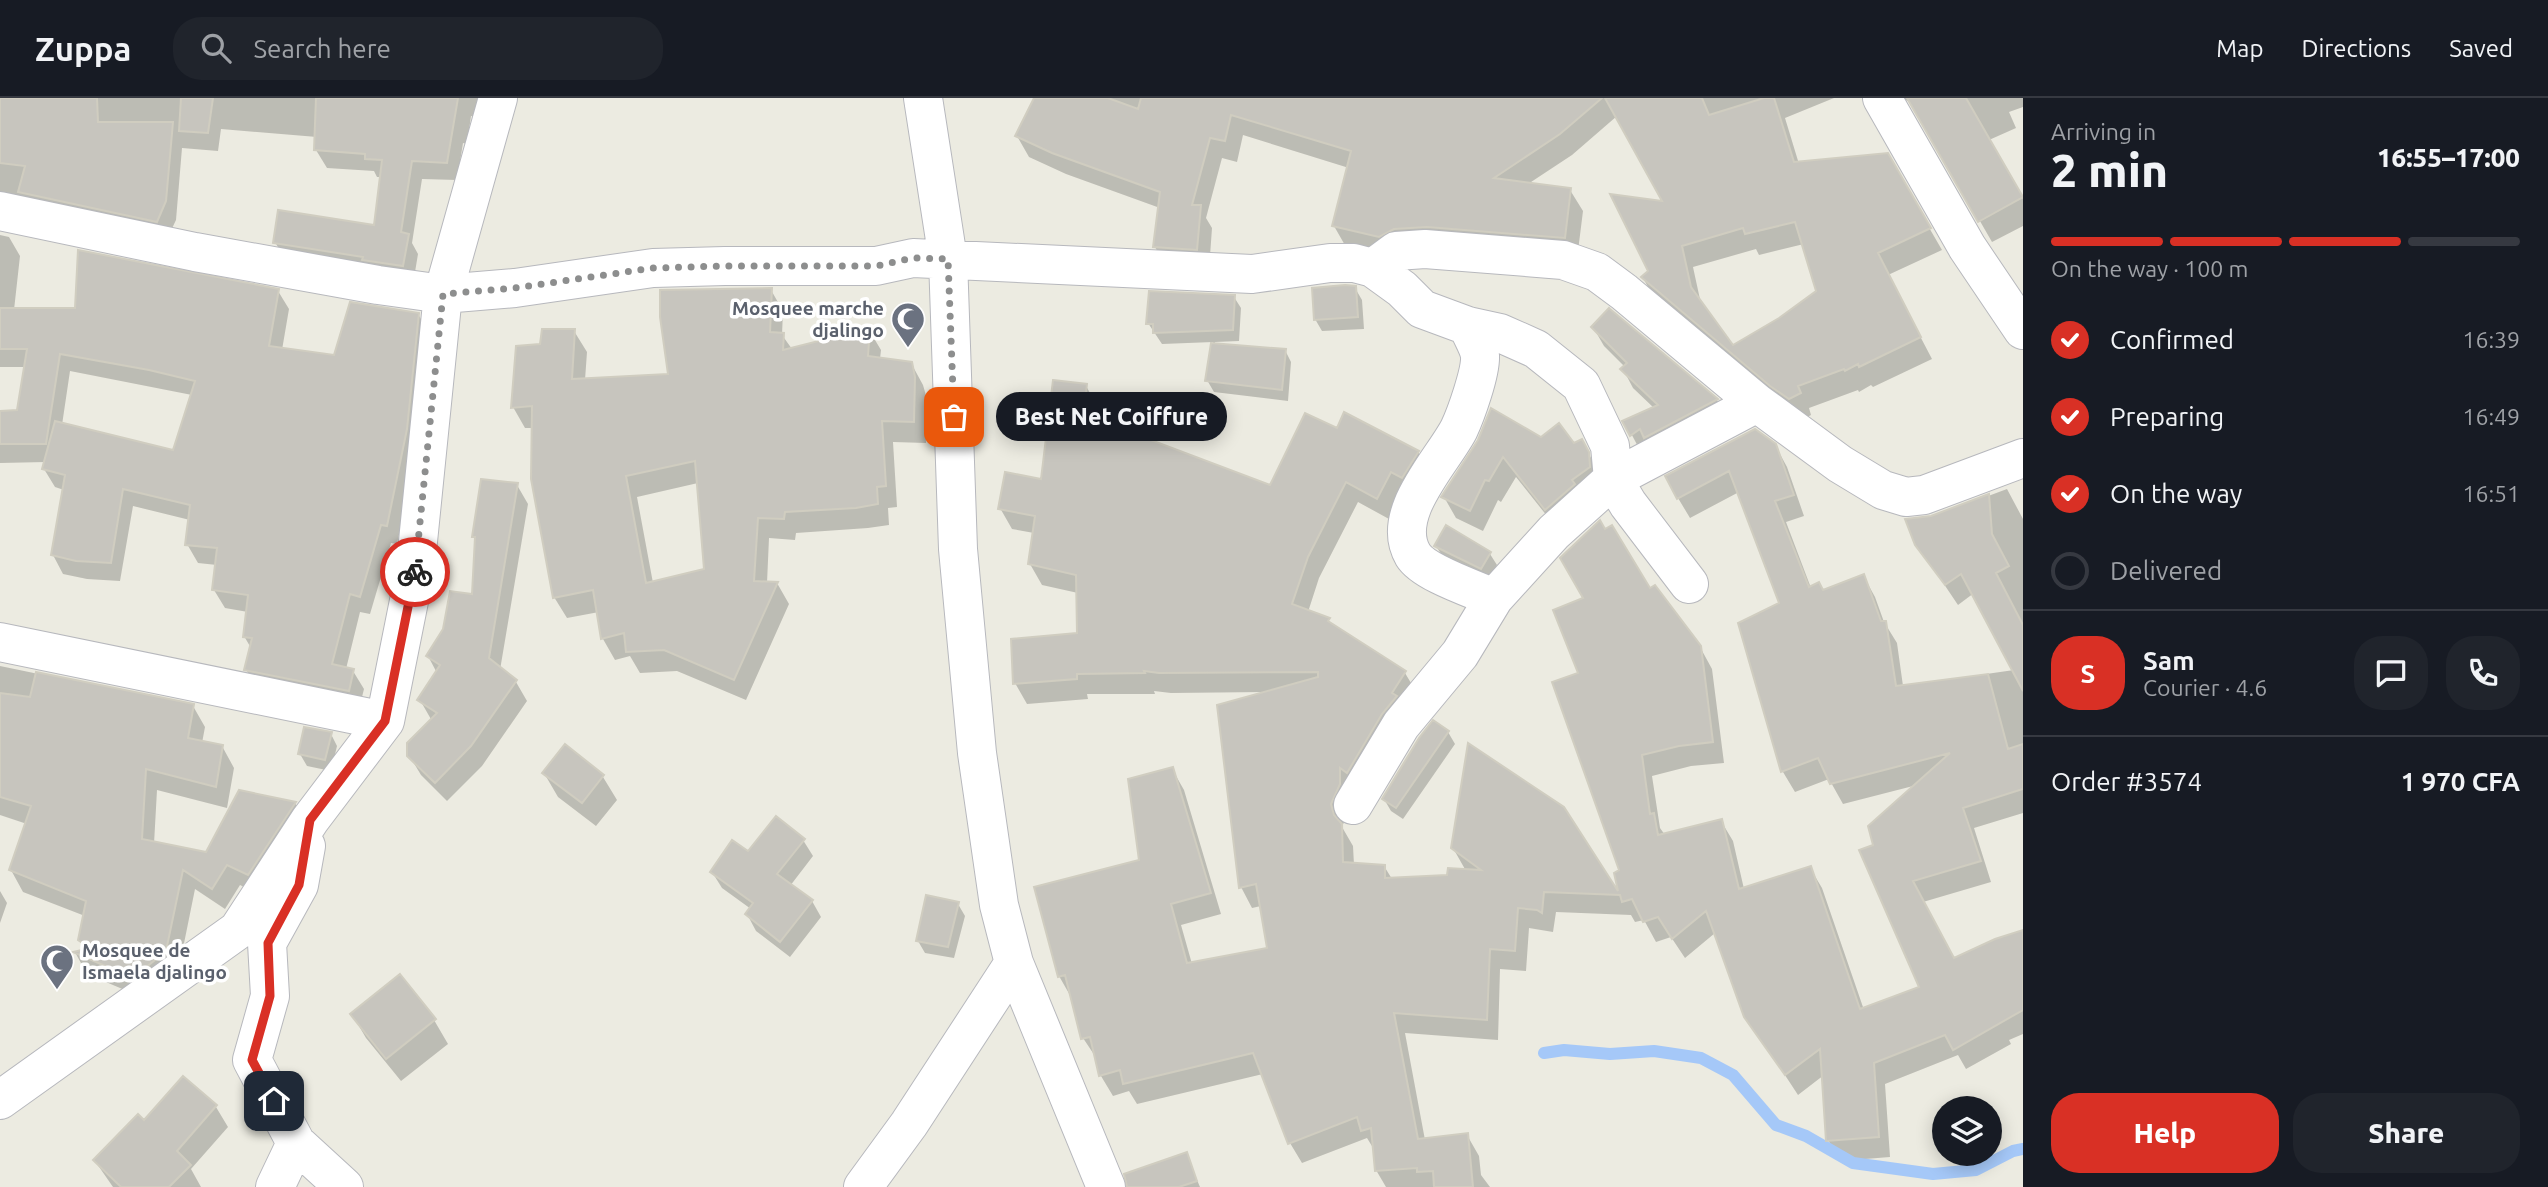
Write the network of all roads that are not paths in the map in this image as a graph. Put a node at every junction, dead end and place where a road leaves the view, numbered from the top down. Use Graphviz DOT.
graph roads {
  1 [pos="498,98"];
  2 [pos="923,98"];
  3 [pos="1882,98"];
  4 [pos="0,211"];
  5 [pos="948,259"];
  6 [pos="1373,268"];
  7 [pos="443,294"];
  8 [pos="1468,326"];
  9 [pos="2023,330"];
  10 [pos="1756,403"];
  11 [pos="2023,458"];
  12 [pos="1613,479"];
  13 [pos="1689,584"];
  14 [pos="1494,598"];
  15 [pos="0,642"];
  16 [pos="385,721"];
  17 [pos="1353,805"];
  18 [pos="310,820"];
  19 [pos="1014,963"];
  20 [pos="0,1100"];
  21 [pos="296,1143"];
  22 [pos="275,1187"];
  23 [pos="344,1187"];
  24 [pos="863,1187"];
  25 [pos="1106,1187"];
  1 -- 7 [label="street"];
  2 -- 5 [label="street"];
  3 -- 9 [label="street"];
  4 -- 7 [label="street"];
  5 -- 6 [label="street"];
  5 -- 7 [label="street"];
  5 -- 19 [label="street"];
  6 -- 8 [label="street"];
  6 -- 10 [label="street"];
  7 -- 16 [label="street"];
  8 -- 12 [label="street"];
  8 -- 14 [label="street"];
  10 -- 11 [label="street"];
  10 -- 12 [label="street"];
  12 -- 13 [label="street"];
  12 -- 14 [label="street"];
  14 -- 17 [label="street"];
  15 -- 16 [label="street"];
  16 -- 18 [label="street"];
  18 -- 20 [label="street"];
  18 -- 21 [label="street"];
  19 -- 24 [label="street"];
  19 -- 25 [label="street"];
  21 -- 22 [label="street"];
  21 -- 23 [label="street"];
}
